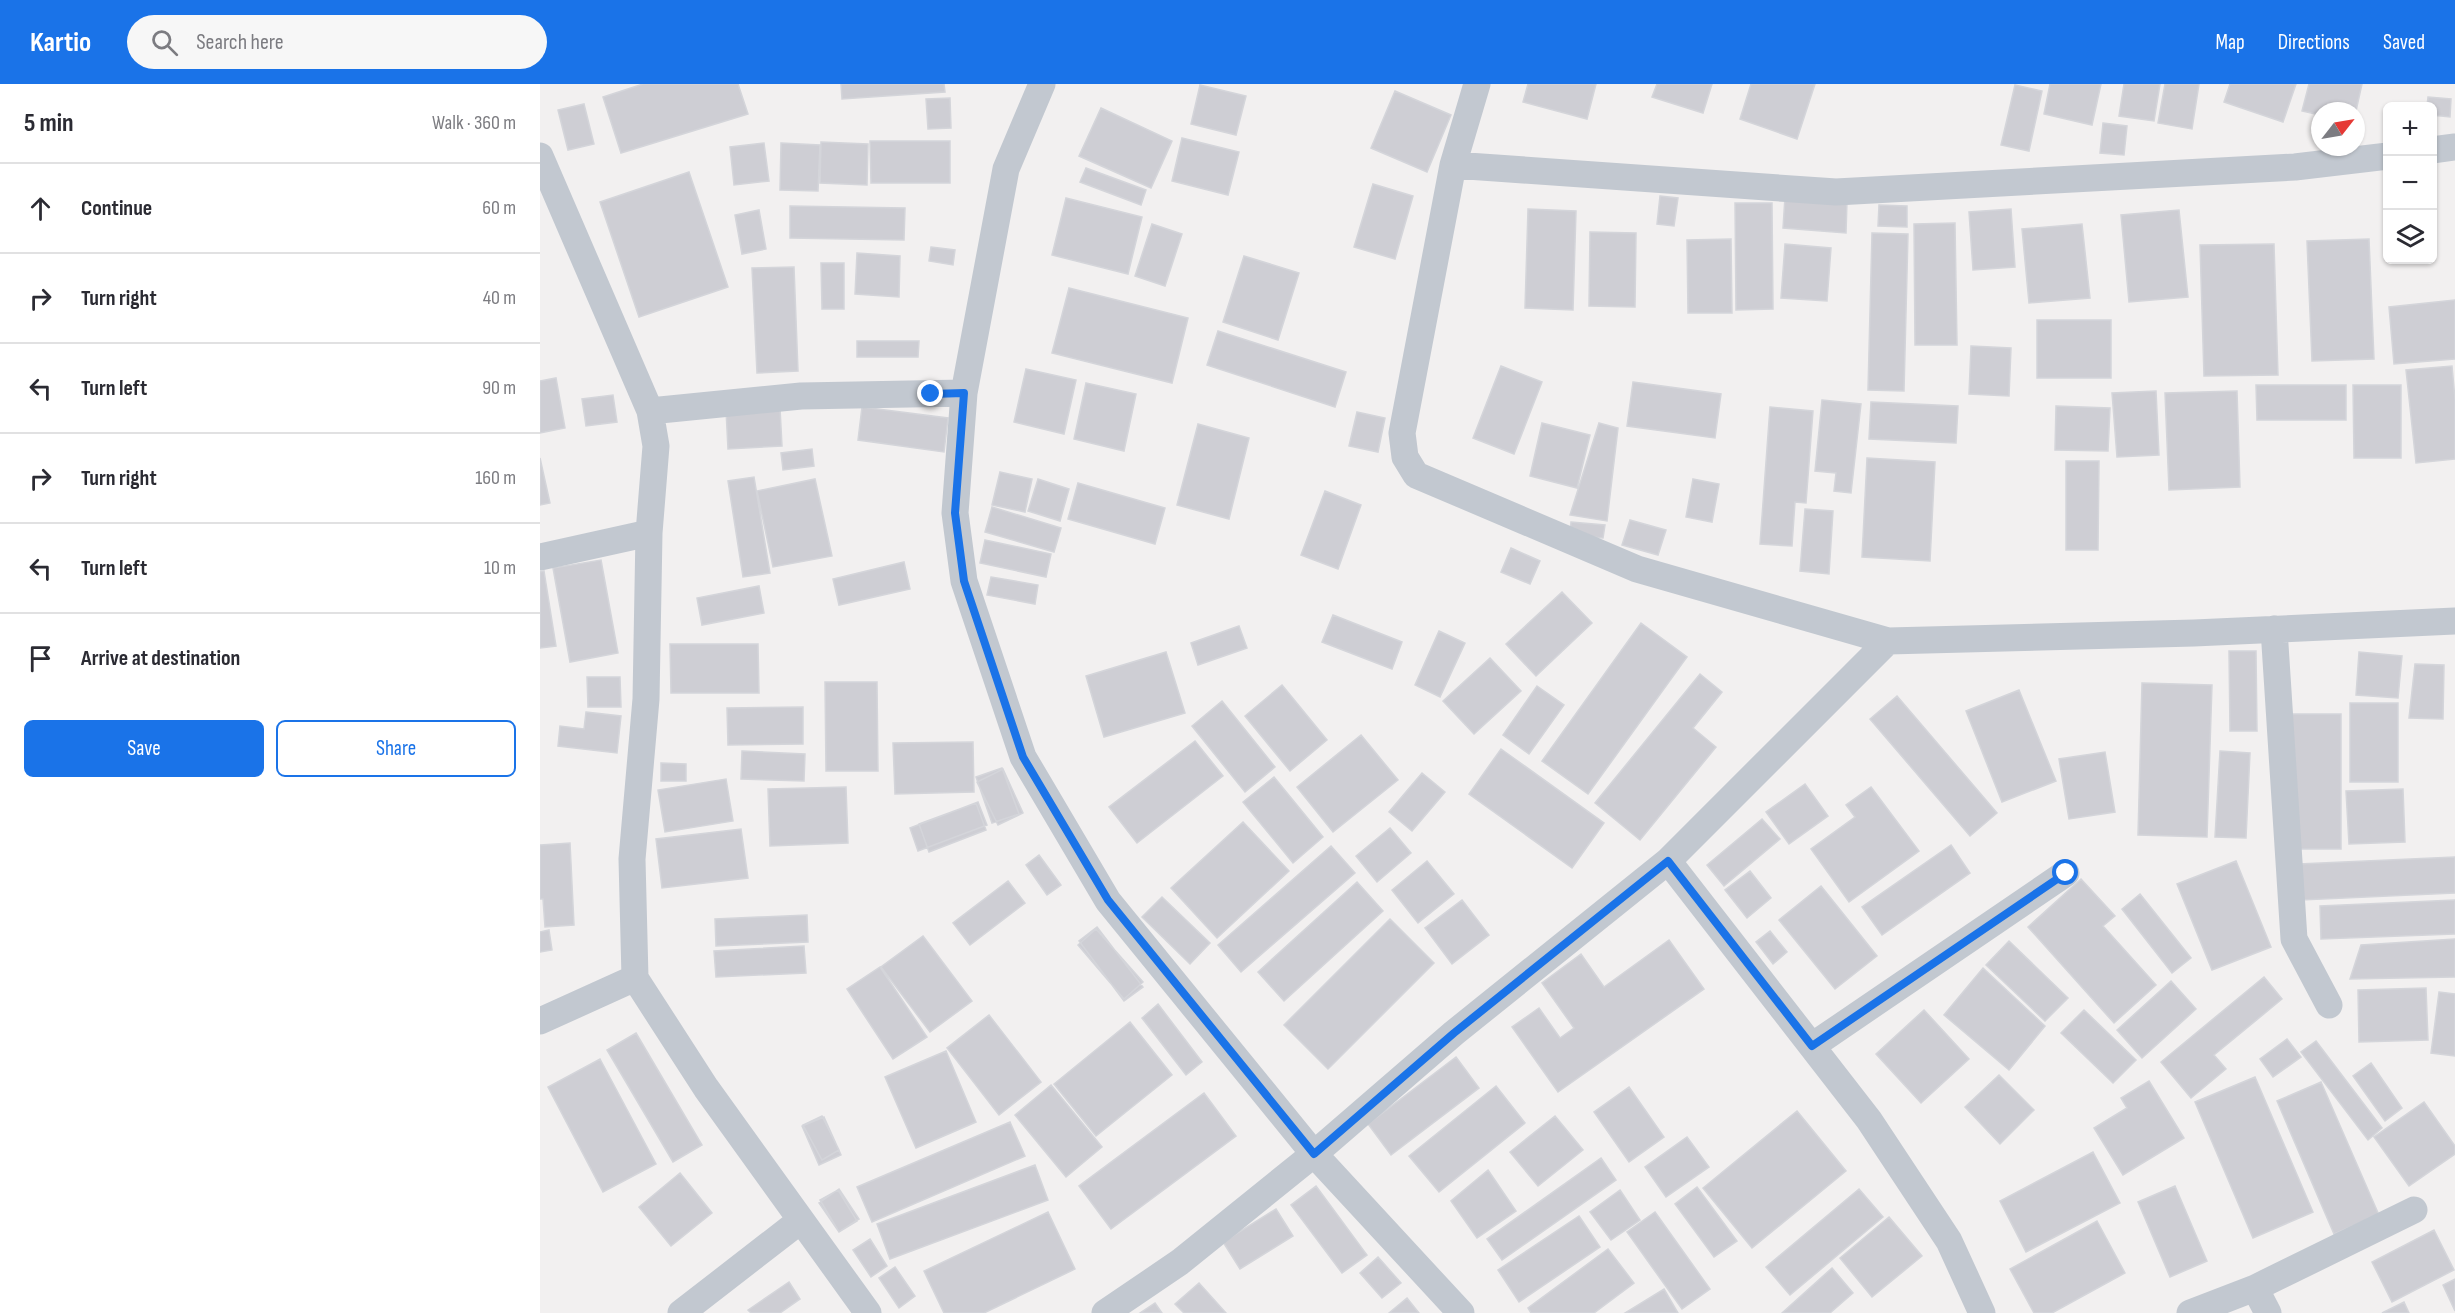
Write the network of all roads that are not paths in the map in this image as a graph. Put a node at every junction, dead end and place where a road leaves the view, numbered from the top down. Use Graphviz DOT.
graph roads {
  1 [pos="1042,84"];
  2 [pos="1477,84"];
  3 [pos="2455,147"];
  4 [pos="2437,149"];
  5 [pos="540,156"];
  6 [pos="2383,157"];
  7 [pos="1453,165"];
  8 [pos="964,393"];
  9 [pos="650,411"];
  10 [pos="649,533"];
  11 [pos="540,557"];
  12 [pos="2455,621"];
  13 [pos="2274,630"];
  14 [pos="1888,641"];
  15 [pos="1668,861"];
  16 [pos="2066,873"];
  17 [pos="635,978"];
  18 [pos="2329,1005"];
  19 [pos="540,1022"];
  20 [pos="1812,1046"];
  21 [pos="1314,1154"];
  22 [pos="2414,1210"];
  23 [pos="801,1220"];
  24 [pos="2255,1288"];
  25 [pos="681,1313"];
  26 [pos="868,1313"];
  27 [pos="1105,1313"];
  28 [pos="1461,1313"];
  29 [pos="1982,1313"];
  30 [pos="2190,1313"];
  31 [pos="2268,1313"];
  1 -- 8 [label="street"];
  2 -- 7 [label="street"];
  3 -- 4 [label="street"];
  5 -- 9 [label="street"];
  6 -- 7 [label="street"];
  7 -- 14 [label="street"];
  8 -- 9 [label="street"];
  8 -- 21 [label="street"];
  9 -- 10 [label="street"];
  10 -- 11 [label="street"];
  10 -- 17 [label="street"];
  12 -- 13 [label="street"];
  13 -- 14 [label="street"];
  13 -- 18 [label="street"];
  14 -- 15 [label="street"];
  15 -- 20 [label="street"];
  15 -- 21 [label="street"];
  16 -- 20 [label="street"];
  17 -- 19 [label="street"];
  17 -- 23 [label="street"];
  20 -- 29 [label="street"];
  21 -- 27 [label="street"];
  21 -- 28 [label="street"];
  22 -- 24 [label="street"];
  23 -- 25 [label="street"];
  23 -- 26 [label="street"];
  24 -- 30 [label="street"];
  24 -- 31 [label="street"];
}
